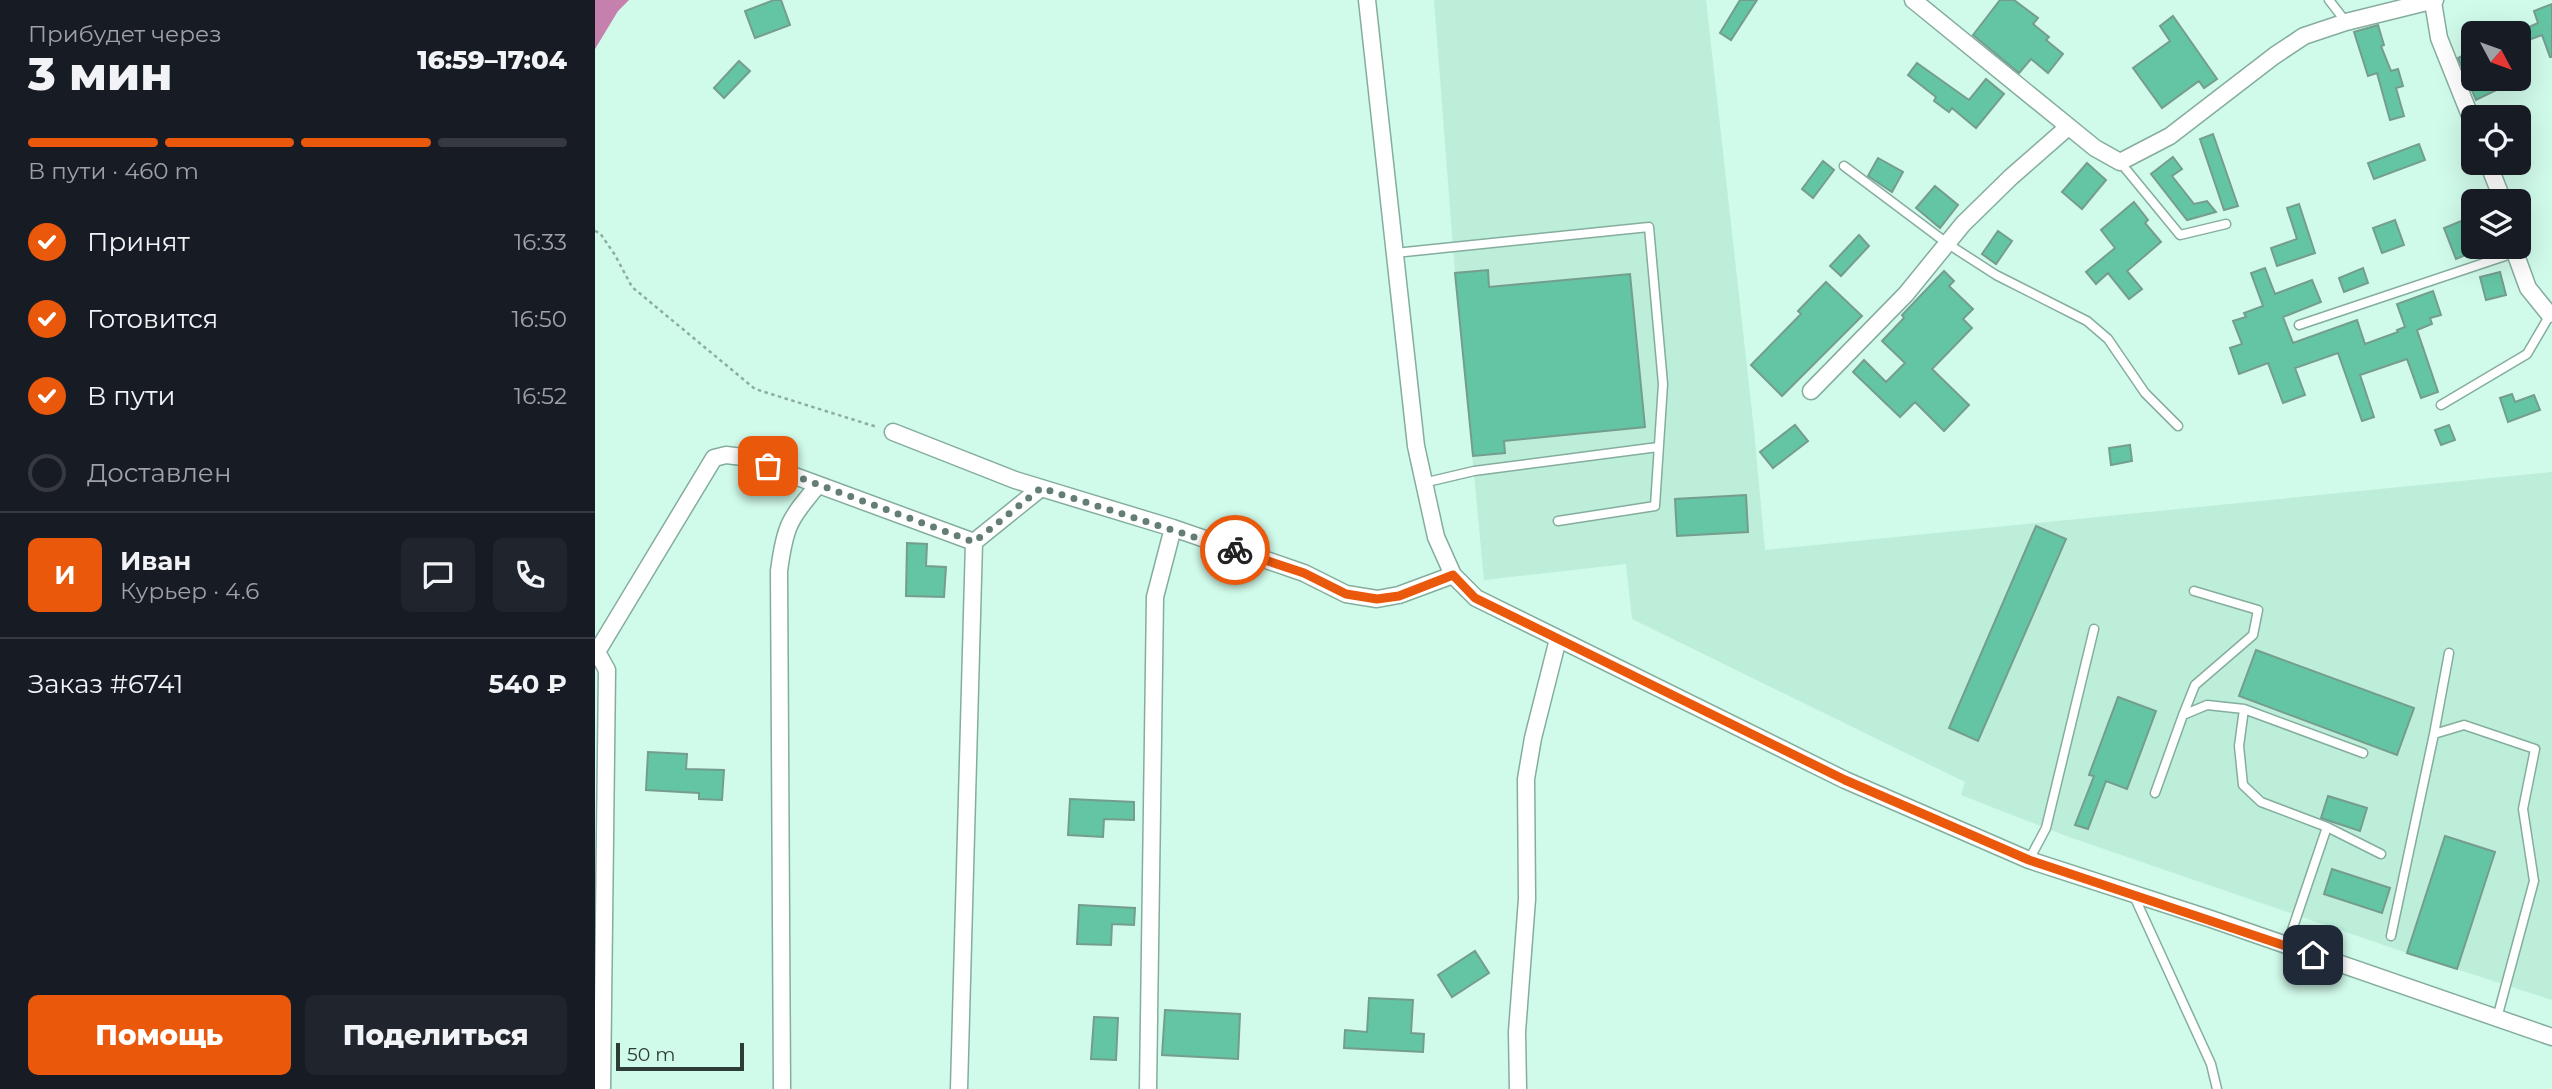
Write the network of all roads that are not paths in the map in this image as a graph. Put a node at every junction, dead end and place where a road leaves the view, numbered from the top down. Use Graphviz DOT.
graph roads {
  1 [pos="1367,0"];
  2 [pos="1913,0"];
  3 [pos="2329,0"];
  4 [pos="2434,1"];
  5 [pos="2346,22"];
  6 [pos="2466,105"];
  7 [pos="2069,127"];
  8 [pos="2120,162"];
  9 [pos="1843,166"];
  10 [pos="2226,225"];
  11 [pos="1948,244"];
  12 [pos="1394,253"];
  13 [pos="2488,259"];
  14 [pos="2517,259"];
  15 [pos="2550,313"];
  16 [pos="2299,325"];
  17 [pos="1811,391"];
  18 [pos="2441,405"];
  19 [pos="2178,426"];
  20 [pos="893,432"];
  21 [pos="1658,447"];
  22 [pos="1423,483"];
  23 [pos="818,485"];
  24 [pos="1041,488"];
  25 [pos="1558,522"];
  26 [pos="1173,528"];
  27 [pos="974,542"];
  28 [pos="1453,575"];
  29 [pos="2194,591"];
  30 [pos="2094,629"];
  31 [pos="1558,639"];
  32 [pos="596,653"];
  33 [pos="2449,653"];
  34 [pos="2244,709"];
  35 [pos="2183,715"];
  36 [pos="2434,734"];
  37 [pos="2363,753"];
  38 [pos="2155,793"];
  39 [pos="2327,827"];
  40 [pos="2381,854"];
  41 [pos="2029,860"];
  42 [pos="2133,894"];
  43 [pos="2391,936"];
  44 [pos="2287,946"];
  45 [pos="2497,1018"];
  46 [pos="2552,1037"];
  47 [pos="602,1089"];
  48 [pos="782,1089"];
  49 [pos="959,1089"];
  50 [pos="1147,1089"];
  51 [pos="1518,1089"];
  52 [pos="2217,1089"];
  1 -- 12 [label="street"];
  2 -- 7 [label="street"];
  3 -- 5 [label="lane"];
  4 -- 5 [label="street"];
  4 -- 6 [label="street"];
  5 -- 8 [label="street"];
  7 -- 8 [label="street"];
  7 -- 11 [label="street"];
  8 -- 10 [label="lane"];
  9 -- 11 [label="lane"];
  11 -- 17 [label="street"];
  11 -- 19 [label="lane"];
  12 -- 21 [label="lane"];
  12 -- 22 [label="street"];
  13 -- 16 [label="lane"];
  14 -- 15 [label="street"];
  15 -- 18 [label="lane"];
  20 -- 24 [label="street"];
  21 -- 22 [label="lane"];
  21 -- 25 [label="lane"];
  22 -- 28 [label="street"];
  23 -- 27 [label="street"];
  23 -- 32 [label="street"];
  23 -- 48 [label="street"];
  24 -- 26 [label="street"];
  24 -- 27 [label="street"];
  26 -- 28 [label="street"];
  26 -- 50 [label="street"];
  27 -- 49 [label="street"];
  28 -- 31 [label="street"];
  29 -- 35 [label="lane"];
  30 -- 41 [label="lane"];
  31 -- 41 [label="street"];
  31 -- 51 [label="street"];
  32 -- 47 [label="street"];
  33 -- 36 [label="lane"];
  34 -- 35 [label="lane"];
  34 -- 37 [label="lane"];
  34 -- 39 [label="lane"];
  35 -- 38 [label="lane"];
  36 -- 43 [label="lane"];
  36 -- 45 [label="lane"];
  39 -- 40 [label="lane"];
  39 -- 44 [label="lane"];
  41 -- 42 [label="street"];
  42 -- 44 [label="street"];
  42 -- 52 [label="lane"];
  44 -- 45 [label="street"];
  45 -- 46 [label="street"];
}
